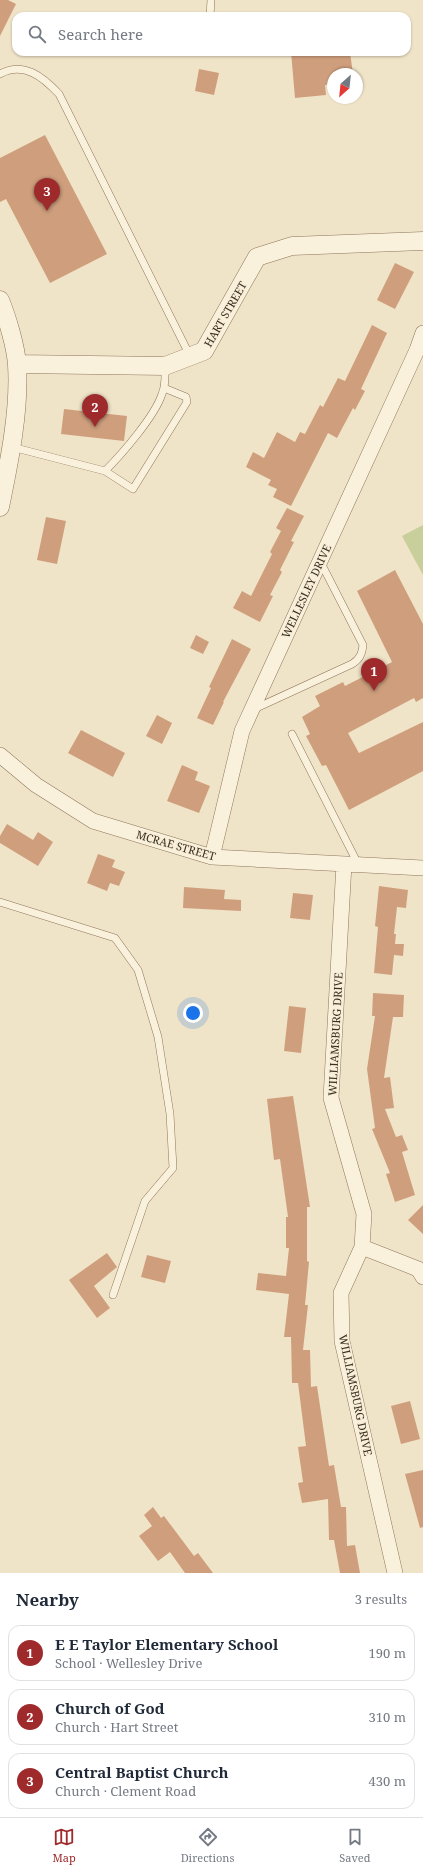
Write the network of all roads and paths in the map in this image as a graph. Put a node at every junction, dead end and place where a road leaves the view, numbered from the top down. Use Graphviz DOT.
graph roads {
  1 [pos="211,0"];
  2 [pos="210,12"];
  3 [pos="0,74"];
  4 [pos="423,241"];
  5 [pos="0,300"];
  6 [pos="423,333"];
  7 [pos="190,357"];
  8 [pos="17,364"];
  9 [pos="165,366"];
  10 [pos="164,388"];
  11 [pos="11,447"];
  12 [pos="105,471"];
  13 [pos="0,507"];
  14 [pos="320,561"];
  15 [pos="251,711"];
  16 [pos="292,734"];
  17 [pos="0,755"];
  18 [pos="212,857"];
  19 [pos="351,864"];
  20 [pos="423,868"];
  21 [pos="0,902"];
  22 [pos="362,1247"];
  23 [pos="423,1277"];
  24 [pos="113,1295"];
  25 [pos="395,1573"];
  1 -- 2 [label="lane"];
  3 -- 7 [label="lane"];
  4 -- 7 [label="street, HART STREET"];
  5 -- 8 [label="street"];
  6 -- 14 [label="street, WELLESLEY DRIVE"];
  7 -- 9 [label="street, HART STREET"];
  8 -- 9 [label="street, HART STREET"];
  8 -- 11 [label="street"];
  9 -- 10 [label="lane"];
  10 -- 12 [label="lane"];
  10 -- 12 [label="lane"];
  11 -- 12 [label="lane"];
  11 -- 13 [label="street"];
  14 -- 15 [label="street, WELLESLEY DRIVE"];
  14 -- 15 [label="lane"];
  15 -- 18 [label="street, WELLESLEY DRIVE"];
  16 -- 19 [label="lane"];
  17 -- 18 [label="street, MCRAE STREET"];
  18 -- 19 [label="street, MCRAE STREET"];
  19 -- 20 [label="street, MCRAE STREET"];
  19 -- 22 [label="street, WILLIAMSBURG DRIVE"];
  21 -- 24 [label="lane"];
  22 -- 23 [label="street"];
  22 -- 25 [label="street, WILLIAMSBURG DRIVE"];
}
